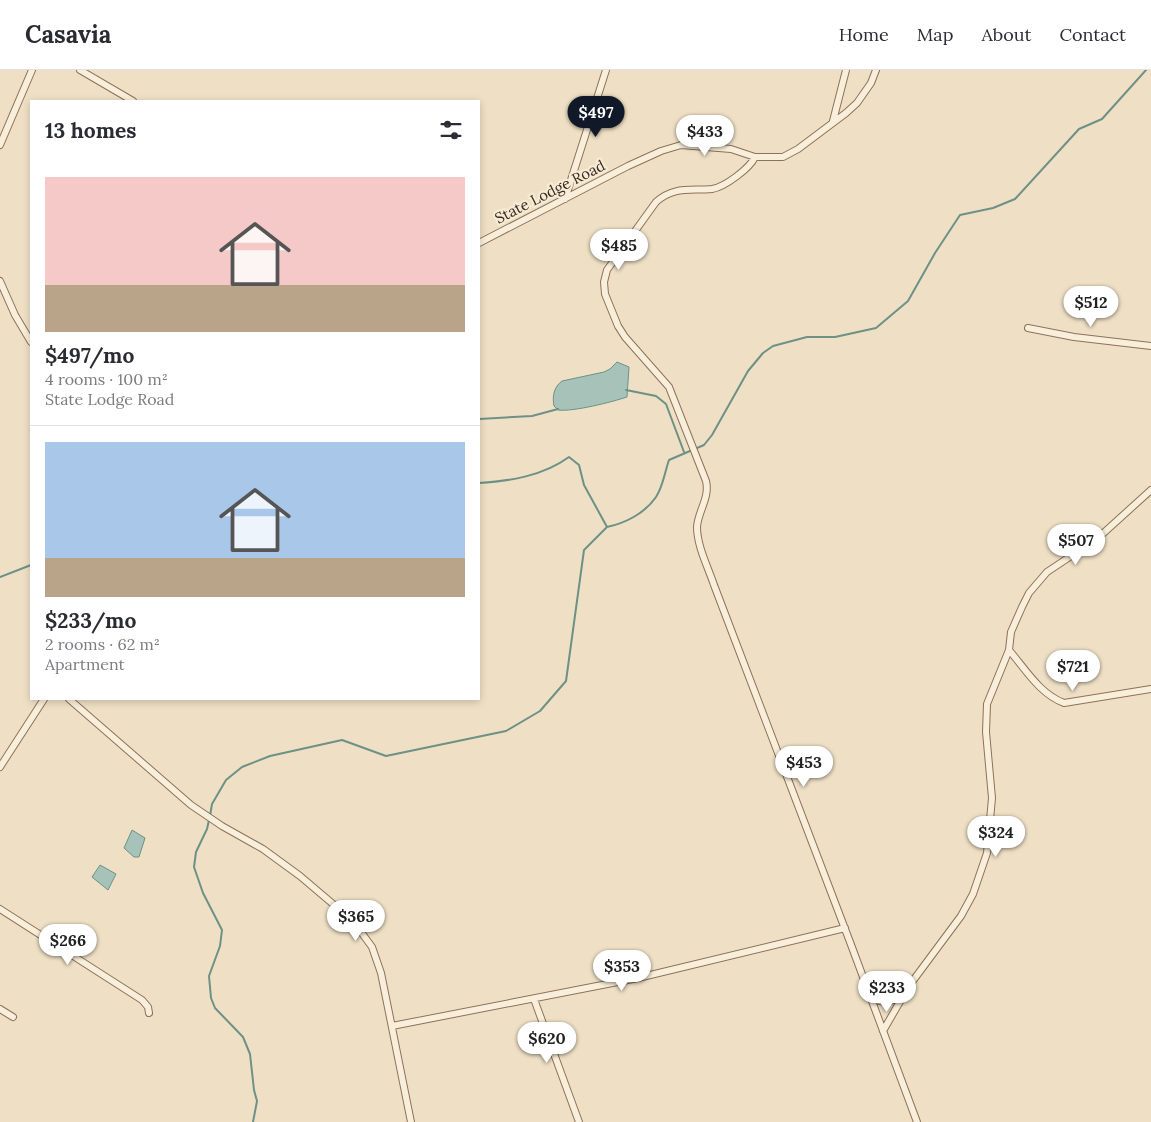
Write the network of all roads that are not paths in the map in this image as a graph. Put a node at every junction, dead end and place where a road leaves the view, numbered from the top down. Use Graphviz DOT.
graph roads {
  1 [pos="32,70"];
  2 [pos="80,70"];
  3 [pos="606,70"];
  4 [pos="846,70"];
  5 [pos="876,70"];
  6 [pos="131,100"];
  7 [pos="833,121"];
  8 [pos="0,145"];
  9 [pos="755,156"];
  10 [pos="565,199"];
  11 [pos="480,242"];
  12 [pos="0,281"];
  13 [pos="1028,328"];
  14 [pos="30,340"];
  15 [pos="1151,346"];
  16 [pos="1151,490"];
  17 [pos="1009,650"];
  18 [pos="1151,689"];
  19 [pos="43,700"];
  20 [pos="69,700"];
  21 [pos="0,767"];
  22 [pos="0,909"];
  23 [pos="845,928"];
  24 [pos="904,995"];
  25 [pos="871,997"];
  26 [pos="534,999"];
  27 [pos="0,1009"];
  28 [pos="149,1013"];
  29 [pos="13,1017"];
  30 [pos="392,1026"];
  31 [pos="883,1031"];
  32 [pos="411,1122"];
  33 [pos="580,1122"];
  34 [pos="916,1122"];
  1 -- 8 [label="street"];
  2 -- 6 [label="street"];
  3 -- 10 [label="street"];
  4 -- 7 [label="street"];
  5 -- 7 [label="street, State Lodge Road"];
  7 -- 9 [label="street, State Lodge Road"];
  9 -- 10 [label="street, State Lodge Road"];
  9 -- 23 [label="street"];
  10 -- 11 [label="street, State Lodge Road"];
  12 -- 14 [label="street"];
  13 -- 15 [label="street"];
  16 -- 17 [label="street"];
  17 -- 18 [label="street"];
  17 -- 24 [label="street"];
  19 -- 21 [label="street"];
  20 -- 30 [label="street"];
  22 -- 28 [label="street"];
  23 -- 25 [label="street"];
  23 -- 26 [label="street"];
  24 -- 25 [label="street"];
  24 -- 31 [label="street"];
  25 -- 31 [label="street"];
  26 -- 30 [label="street"];
  26 -- 33 [label="street"];
  27 -- 29 [label="street"];
  30 -- 32 [label="street"];
  31 -- 34 [label="street"];
}
